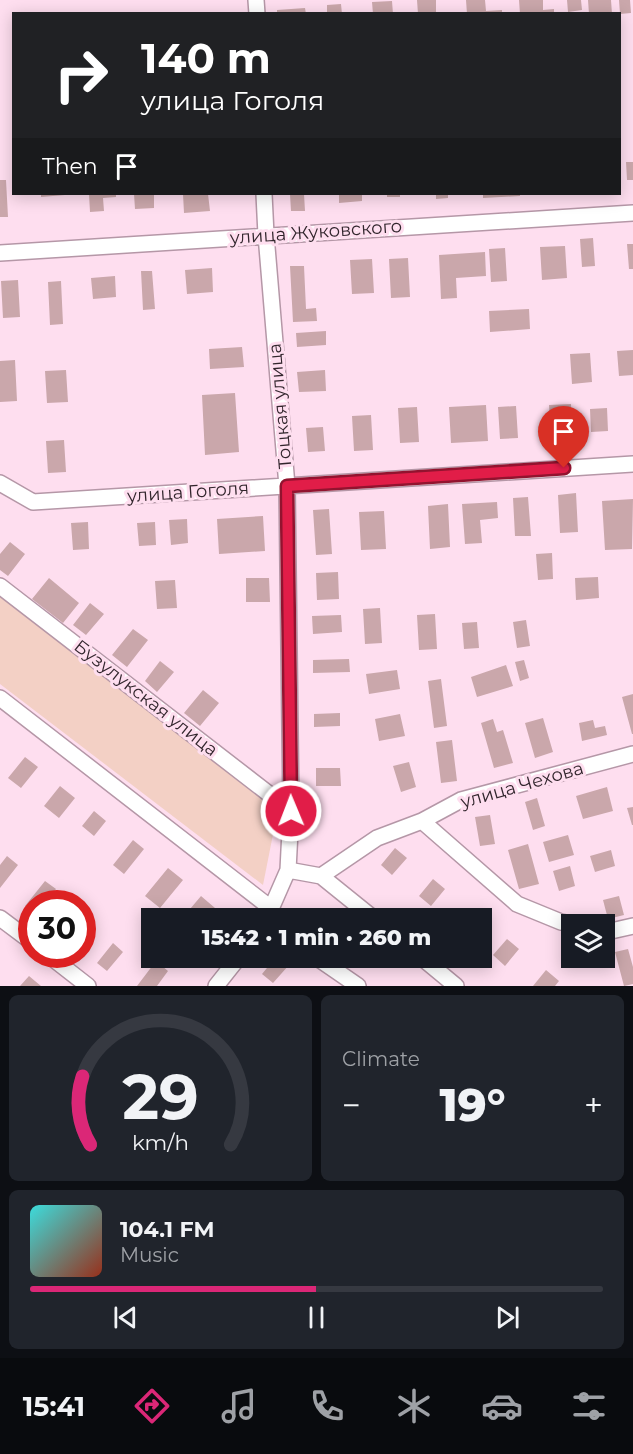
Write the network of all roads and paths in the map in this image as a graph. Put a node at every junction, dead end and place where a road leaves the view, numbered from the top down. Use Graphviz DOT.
graph roads {
  1 [pos="264,195"];
  2 [pos="633,213"];
  3 [pos="266,235"];
  4 [pos="0,254"];
  5 [pos="633,464"];
  6 [pos="0,483"];
  7 [pos="287,486"];
  8 [pos="0,586"];
  9 [pos="0,698"];
  10 [pos="633,754"];
  11 [pos="291,811"];
  12 [pos="422,821"];
  13 [pos="288,870"];
  14 [pos="321,876"];
  15 [pos="262,908"];
  16 [pos="272,908"];
  17 [pos="361,908"];
  18 [pos="0,918"];
  19 [pos="561,922"];
  20 [pos="633,926"];
  21 [pos="615,930"];
  22 [pos="18,932"];
  23 [pos="64,968"];
  24 [pos="230,968"];
  25 [pos="332,968"];
  26 [pos="434,968"];
  27 [pos="88,986"];
  28 [pos="216,986"];
  29 [pos="358,986"];
  30 [pos="456,986"];
  1 -- 3 [label="street, Тоцкая улица"];
  2 -- 3 [label="street, улица Жуковского"];
  3 -- 4 [label="street, улица Жуковского"];
  3 -- 7 [label="street, Тоцкая улица"];
  5 -- 7 [label="street, улица Гоголя"];
  6 -- 7 [label="street, улица Гоголя"];
  7 -- 11 [label="street, Тоцкая улица"];
  8 -- 11 [label="street, Бузулукская улица"];
  9 -- 15 [label="street"];
  10 -- 12 [label="street, улица Чехова"];
  11 -- 13 [label="street, Тоцкая улица"];
  12 -- 14 [label="street, улица Чехова"];
  12 -- 19 [label="street"];
  13 -- 14 [label="street"];
  13 -- 16 [label="street, Тоцкая улица"];
  14 -- 17 [label="street"];
  18 -- 22 [label="street"];
  20 -- 21 [label="street"];
  23 -- 27 [label="street"];
  24 -- 28 [label="street"];
  25 -- 29 [label="street"];
  26 -- 30 [label="street"];
}
